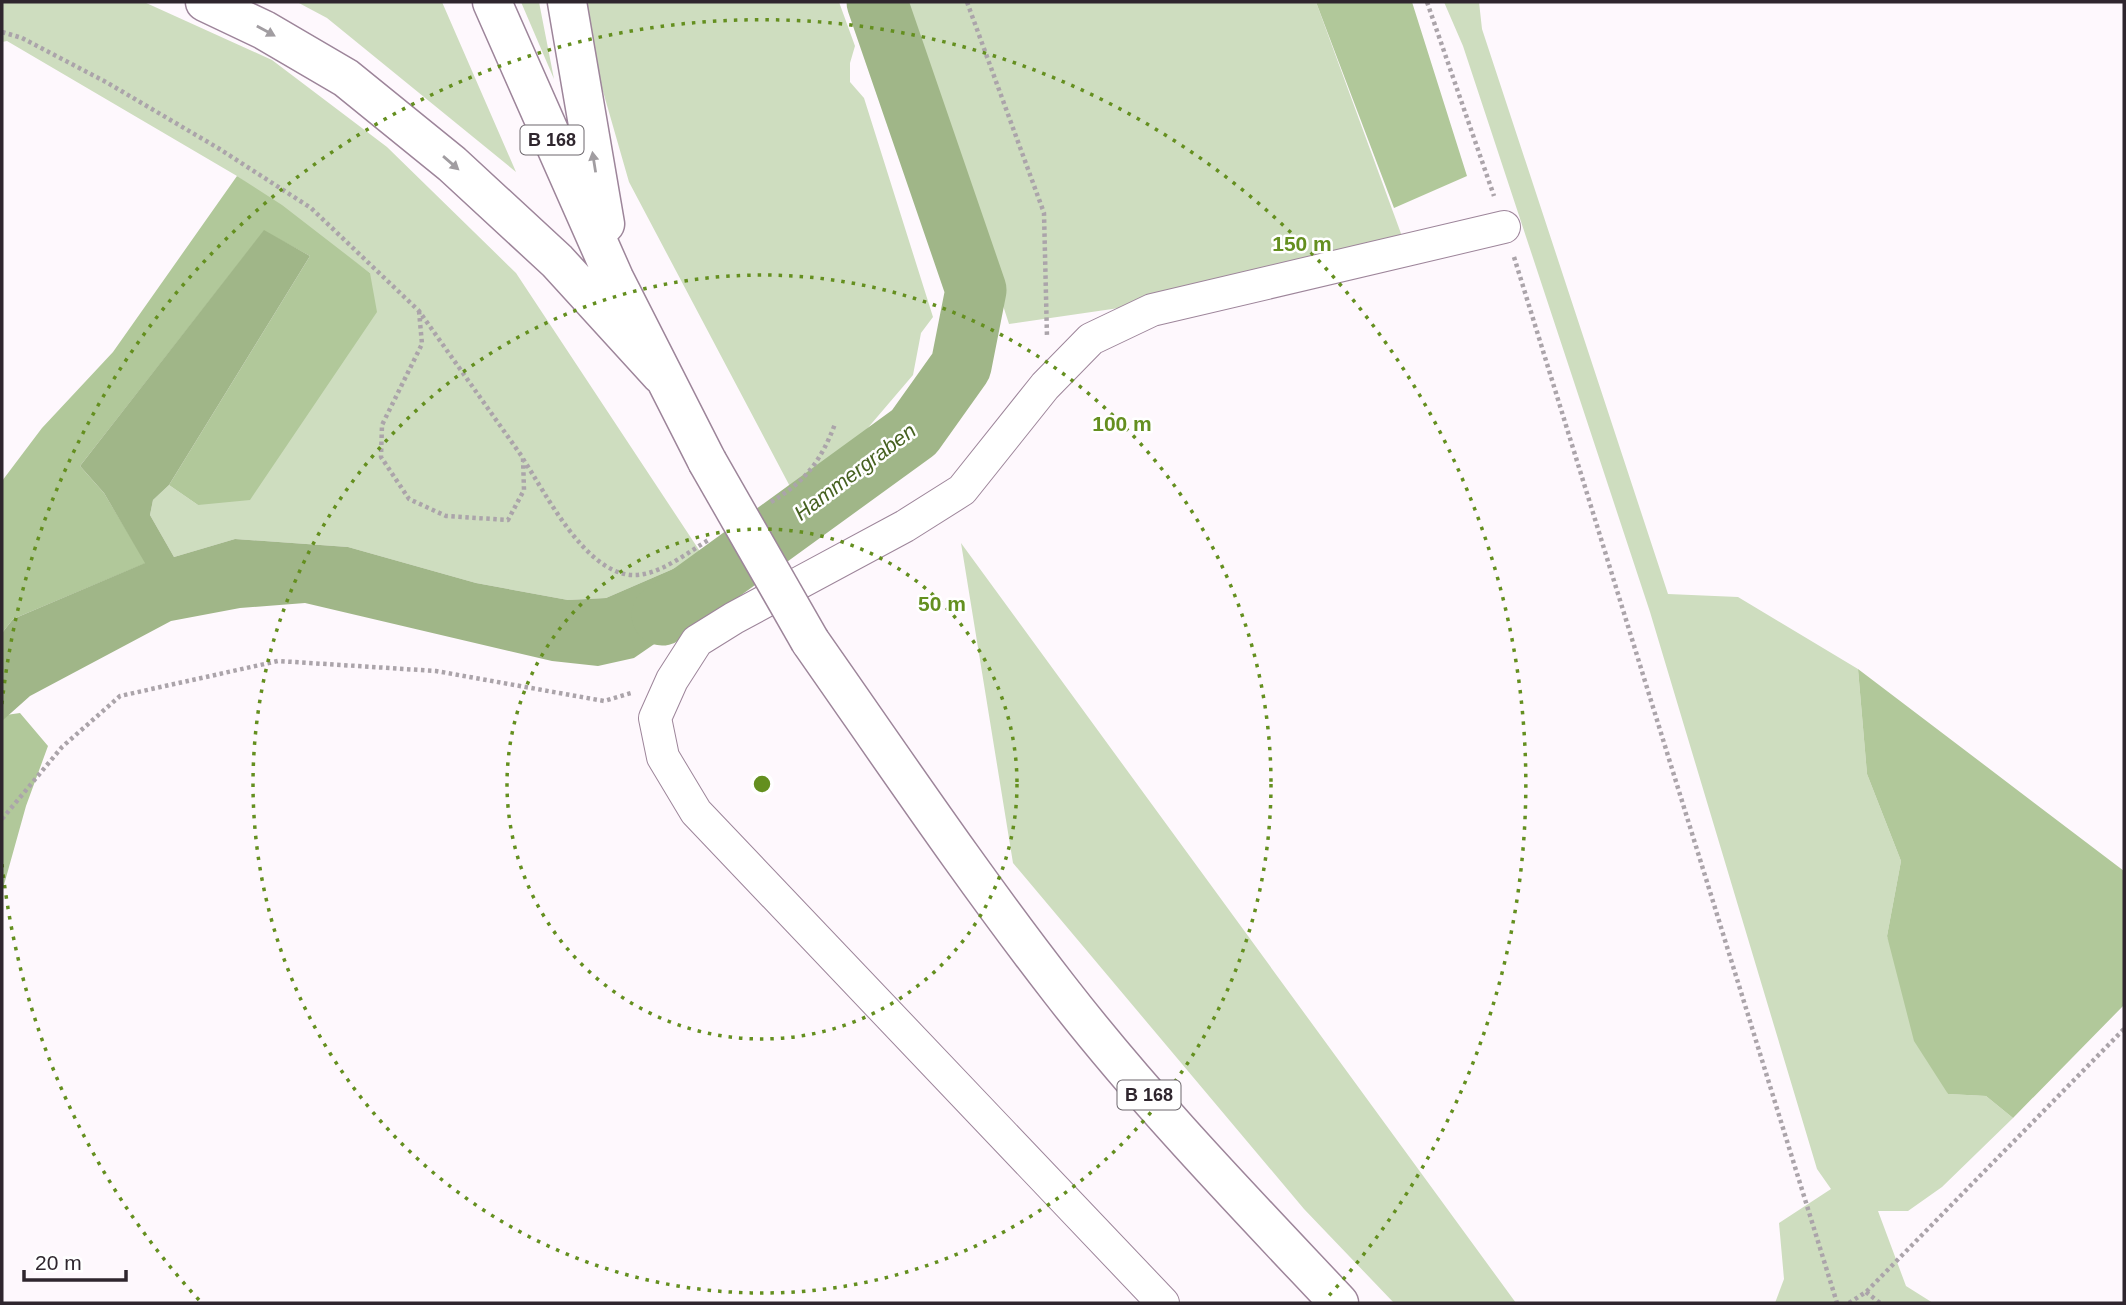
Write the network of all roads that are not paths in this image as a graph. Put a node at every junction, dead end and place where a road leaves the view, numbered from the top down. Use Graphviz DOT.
graph roads {
  1 [pos="205,2"];
  2 [pos="492,2"];
  3 [pos="568,2"];
  4 [pos="1504,227"];
  5 [pos="614,278"];
  6 [pos="661,375"];
  7 [pos="1163,1303"];
  8 [pos="1339,1303"];
  1 -- 6 [label="main road, one-way"];
  2 -- 5 [label="main road, B 168"];
  5 -- 3 [label="main road, B 168, one-way"];
  4 -- 7 [label="street"];
  5 -- 6 [label="main road, B 168"];
  6 -- 8 [label="main road, B 168, bridge"];
}
